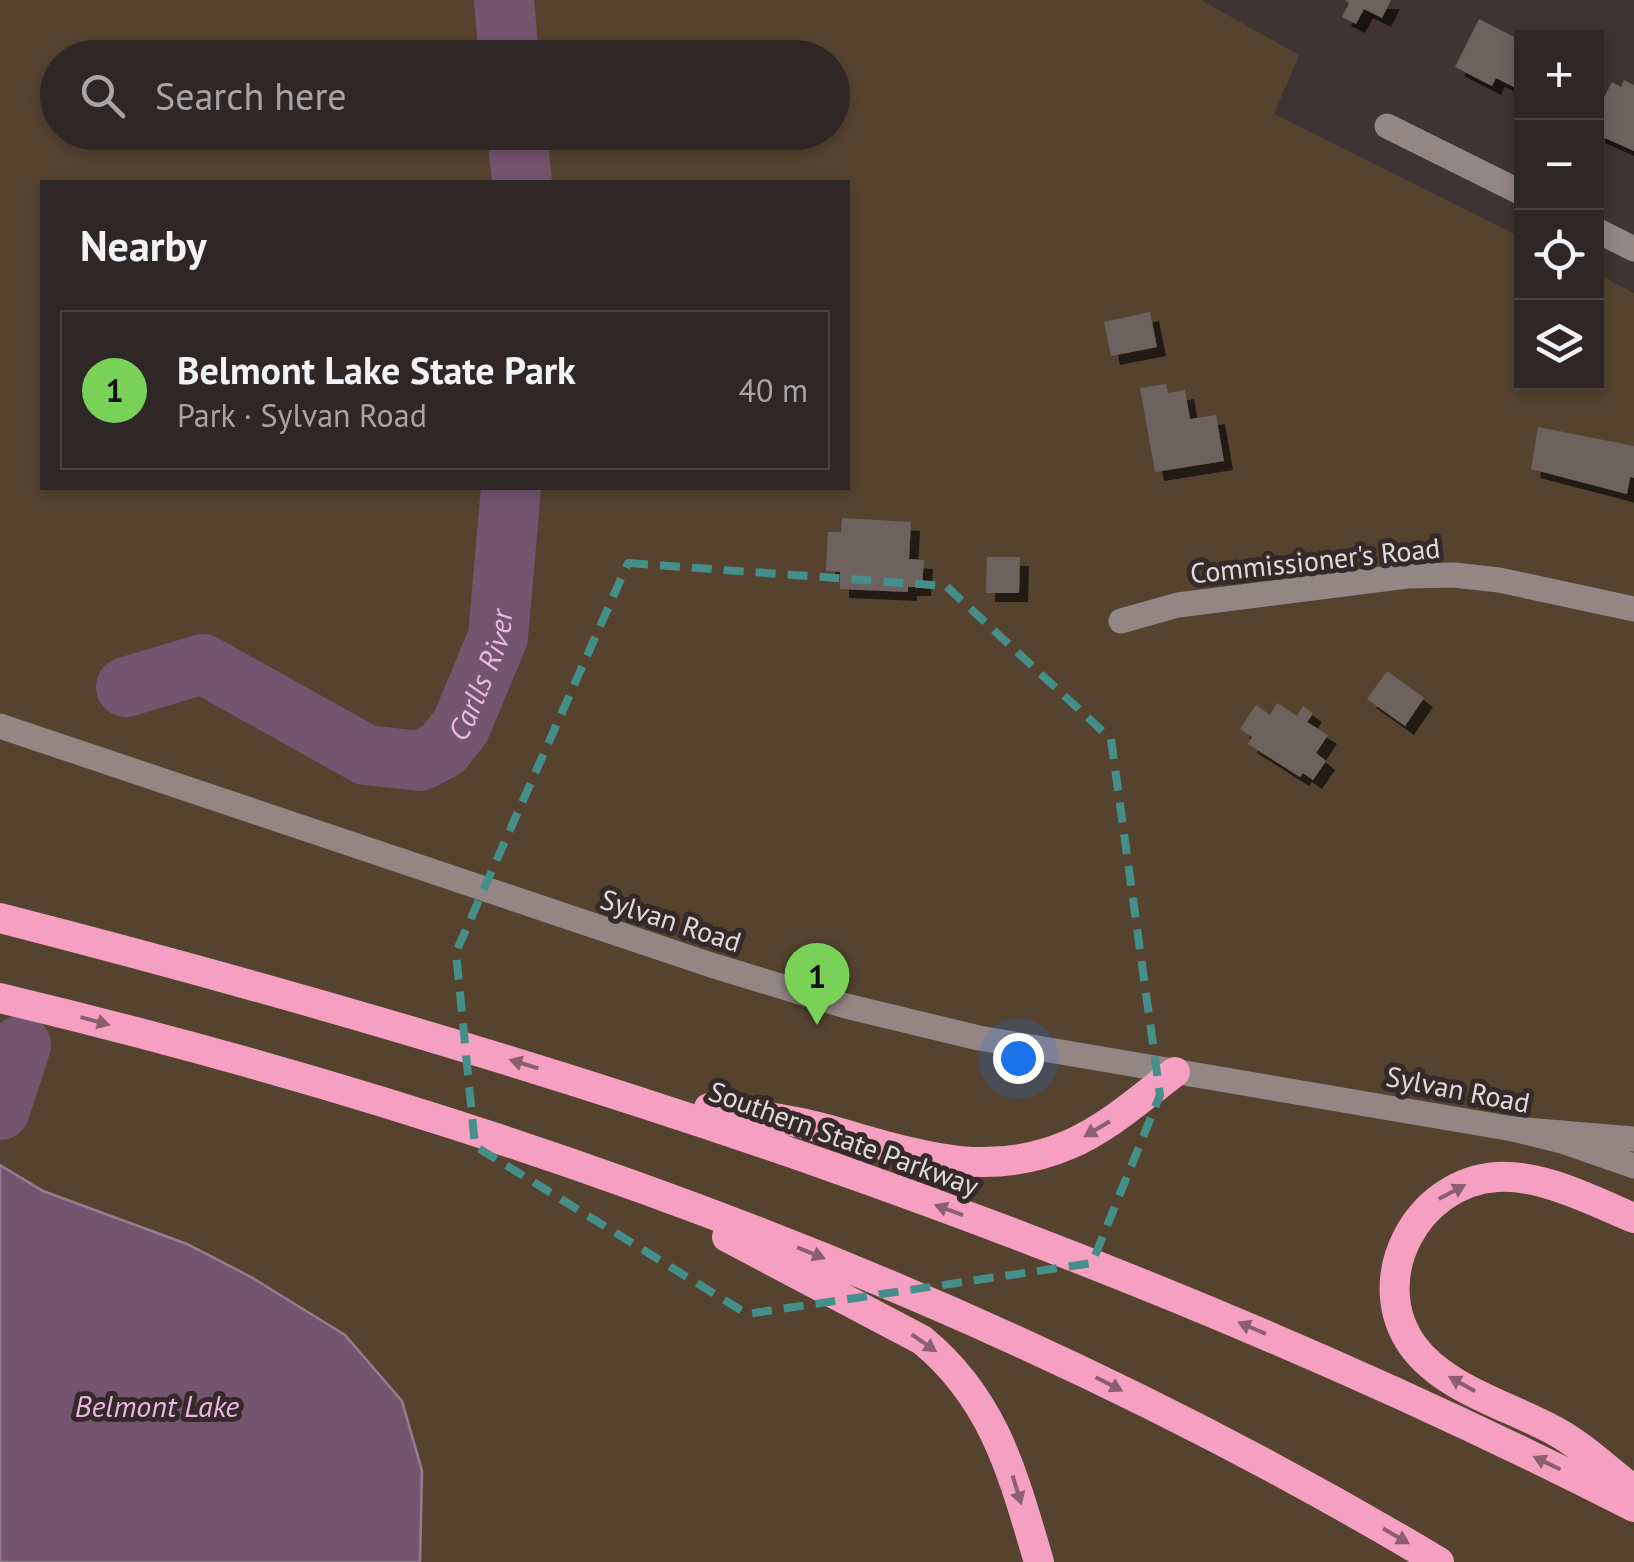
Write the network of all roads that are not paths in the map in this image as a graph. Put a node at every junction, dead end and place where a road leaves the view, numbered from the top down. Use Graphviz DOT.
graph roads {
  1 [pos="1387,126"];
  2 [pos="1514,189"];
  3 [pos="1604,234"];
  4 [pos="1634,249"];
  5 [pos="1634,609"];
  6 [pos="1121,621"];
  7 [pos="9,730"];
  8 [pos="0,918"];
  9 [pos="0,998"];
  10 [pos="1176,1072"];
  11 [pos="617,1093"];
  12 [pos="1513,1128"];
  13 [pos="1634,1139"];
  14 [pos="1634,1166"];
  15 [pos="622,1181"];
  16 [pos="1634,1218"];
  17 [pos="1634,1490"];
  18 [pos="1634,1507"];
  19 [pos="1038,1562"];
  20 [pos="1439,1562"];
  1 -- 2 [label="street"];
  3 -- 4 [label="street"];
  5 -- 6 [label="street, Commissioner's Road"];
  7 -- 10 [label="street, Sylvan Road"];
  11 -- 8 [label="highway, Southern State Parkway, one-way"];
  9 -- 15 [label="highway, one-way"];
  10 -- 11 [label="highway, one-way"];
  10 -- 12 [label="street, Sylvan Road"];
  18 -- 11 [label="highway, Southern State Parkway, one-way"];
  12 -- 13 [label="street"];
  12 -- 14 [label="street, Sylvan Road"];
  15 -- 19 [label="highway, one-way"];
  15 -- 20 [label="highway, one-way"];
  17 -- 16 [label="highway, one-way"];
}
